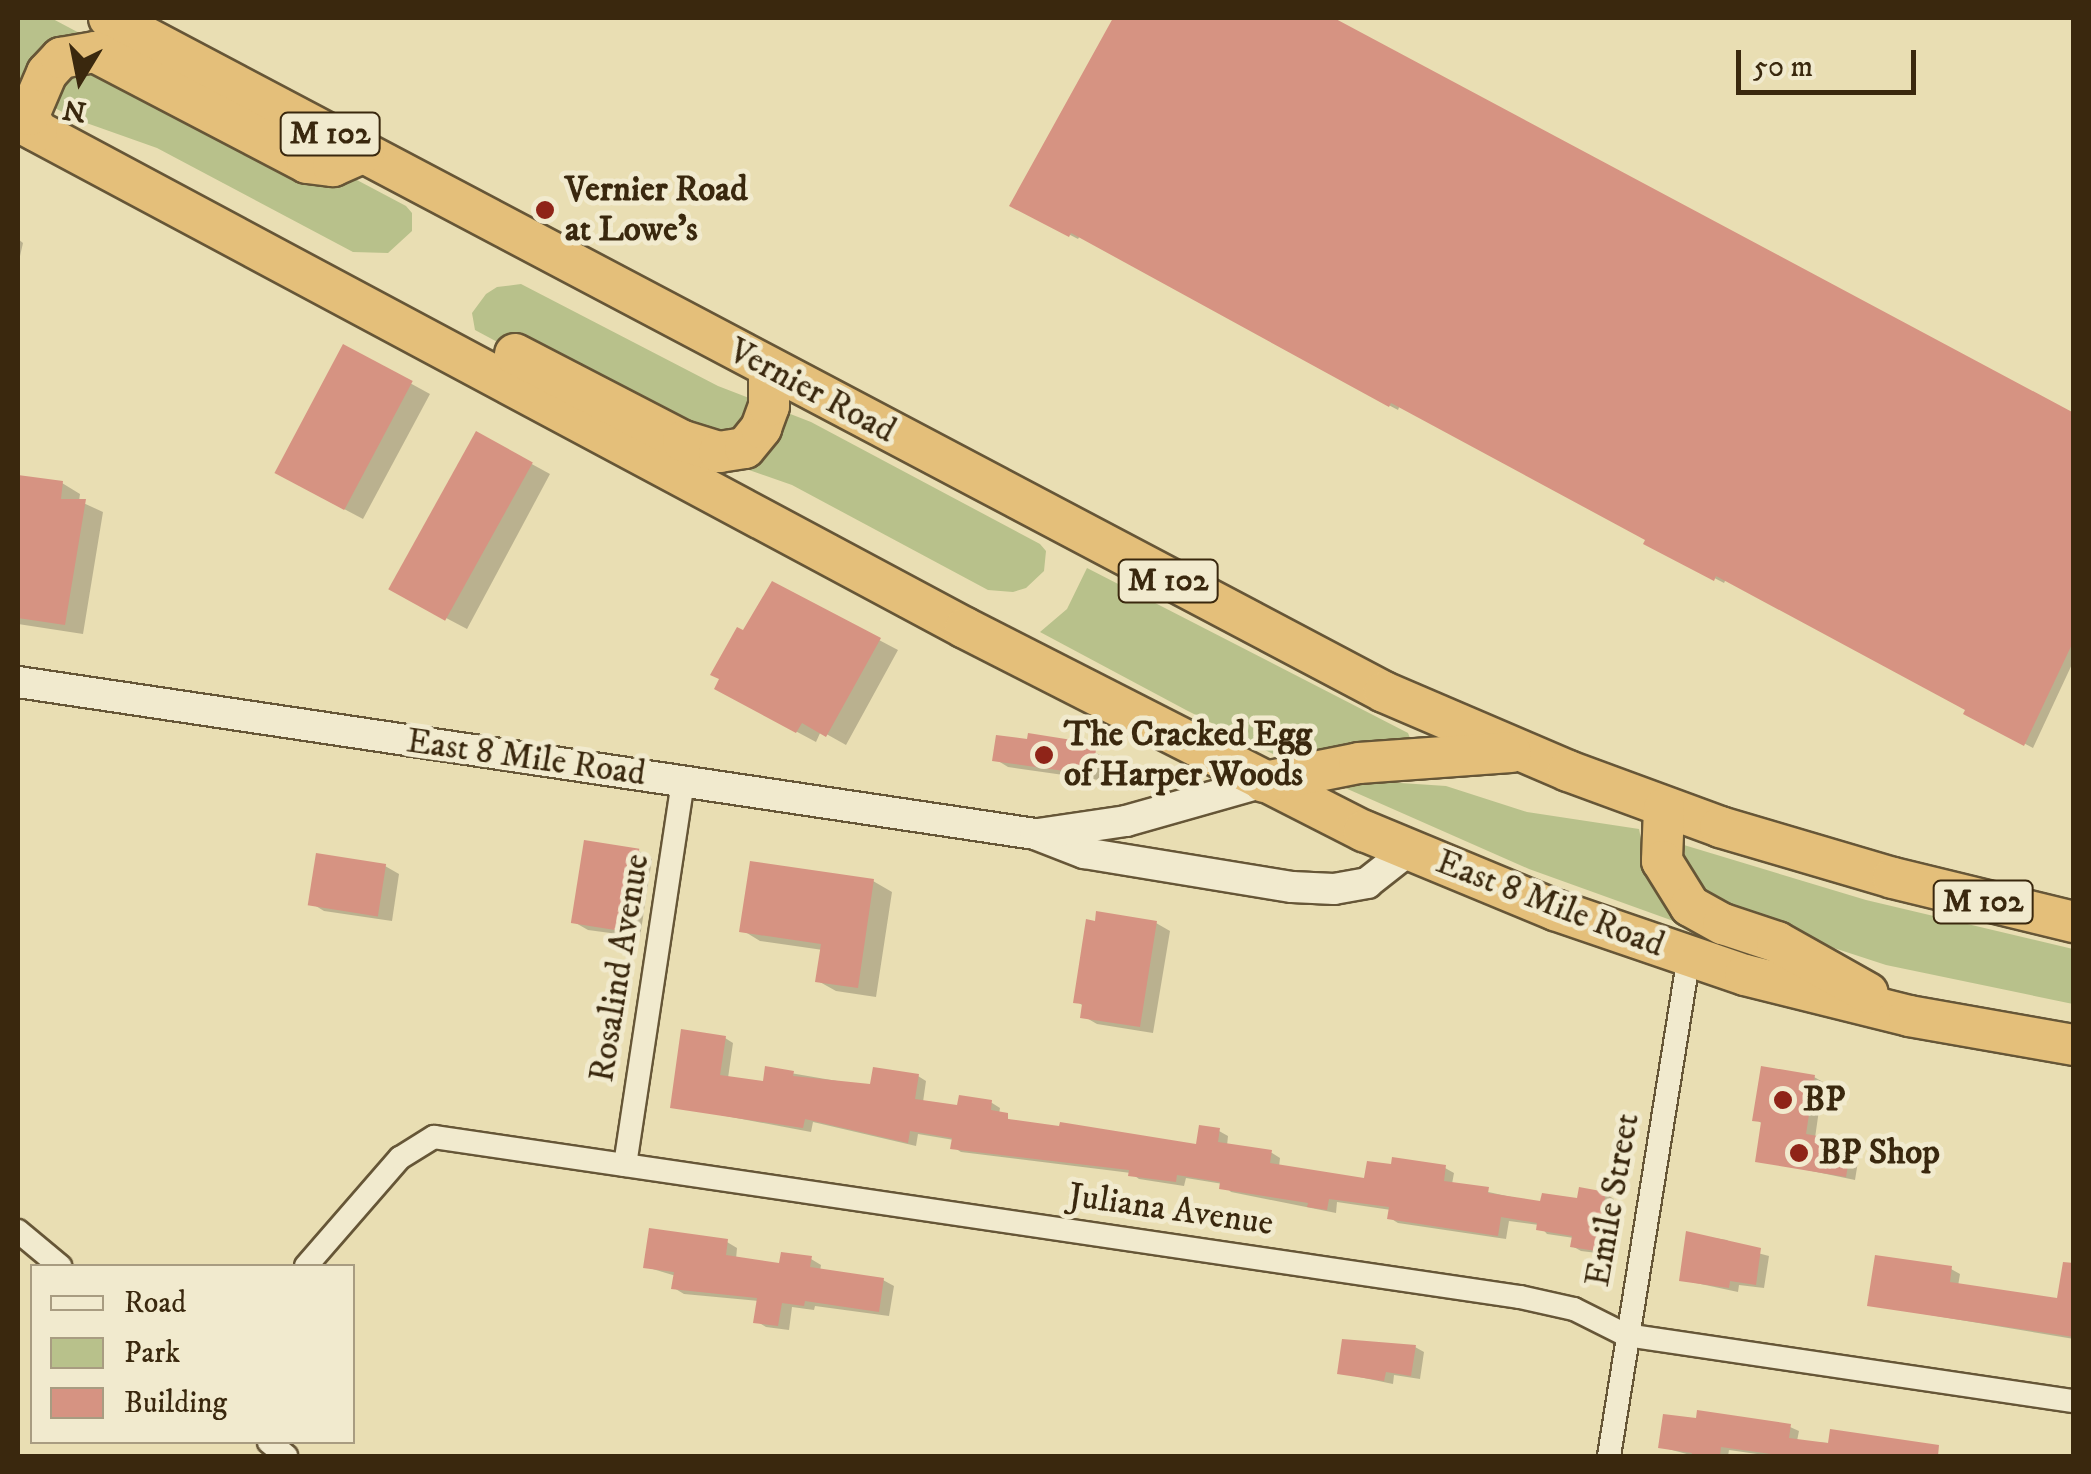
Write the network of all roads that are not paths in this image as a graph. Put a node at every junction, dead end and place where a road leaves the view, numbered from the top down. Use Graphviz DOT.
graph roads {
  1 [pos="109,18"];
  2 [pos="27,126"];
  3 [pos="364,152"];
  4 [pos="440,345"];
  5 [pos="769,368"];
  6 [pos="18,682"];
  7 [pos="1520,752"];
  8 [pos="684,782"];
  9 [pos="1264,782"];
  10 [pos="1664,808"];
  11 [pos="1035,834"];
  12 [pos="1409,850"];
  13 [pos="2074,922"];
  14 [pos="1689,956"];
  15 [pos="1909,1016"];
  16 [pos="2074,1045"];
  17 [pos="626,1165"];
  18 [pos="18,1231"];
  19 [pos="58,1264"];
  20 [pos="308,1264"];
  21 [pos="1626,1336"];
  22 [pos="2074,1402"];
  23 [pos="1609,1456"];
  1 -- 3 [label="highway, Vernier Road / M 102"];
  2 -- 3 [label="highway"];
  2 -- 4 [label="highway"];
  3 -- 5 [label="highway, Vernier Road / M 102"];
  4 -- 5 [label="highway"];
  4 -- 9 [label="highway"];
  5 -- 7 [label="highway, Vernier Road / M 102"];
  6 -- 8 [label="street, East 8 Mile Road"];
  7 -- 9 [label="highway"];
  7 -- 10 [label="highway, M 102"];
  8 -- 11 [label="street, East 8 Mile Road"];
  8 -- 17 [label="street, Rosalind Avenue"];
  9 -- 11 [label="street, East 8 Mile Road"];
  9 -- 12 [label="highway"];
  10 -- 13 [label="highway, M 102"];
  10 -- 15 [label="highway"];
  11 -- 12 [label="street, East 8 Mile Road"];
  12 -- 14 [label="highway, East 8 Mile Road"];
  14 -- 15 [label="highway, East 8 Mile Road"];
  14 -- 21 [label="street, Emile Street"];
  15 -- 16 [label="highway, East 8 Mile Road"];
  17 -- 20 [label="street, Juliana Avenue"];
  17 -- 21 [label="street, Juliana Avenue"];
  18 -- 19 [label="street"];
  21 -- 22 [label="street, Juliana Avenue"];
  21 -- 23 [label="street, Emile Street"];
}
